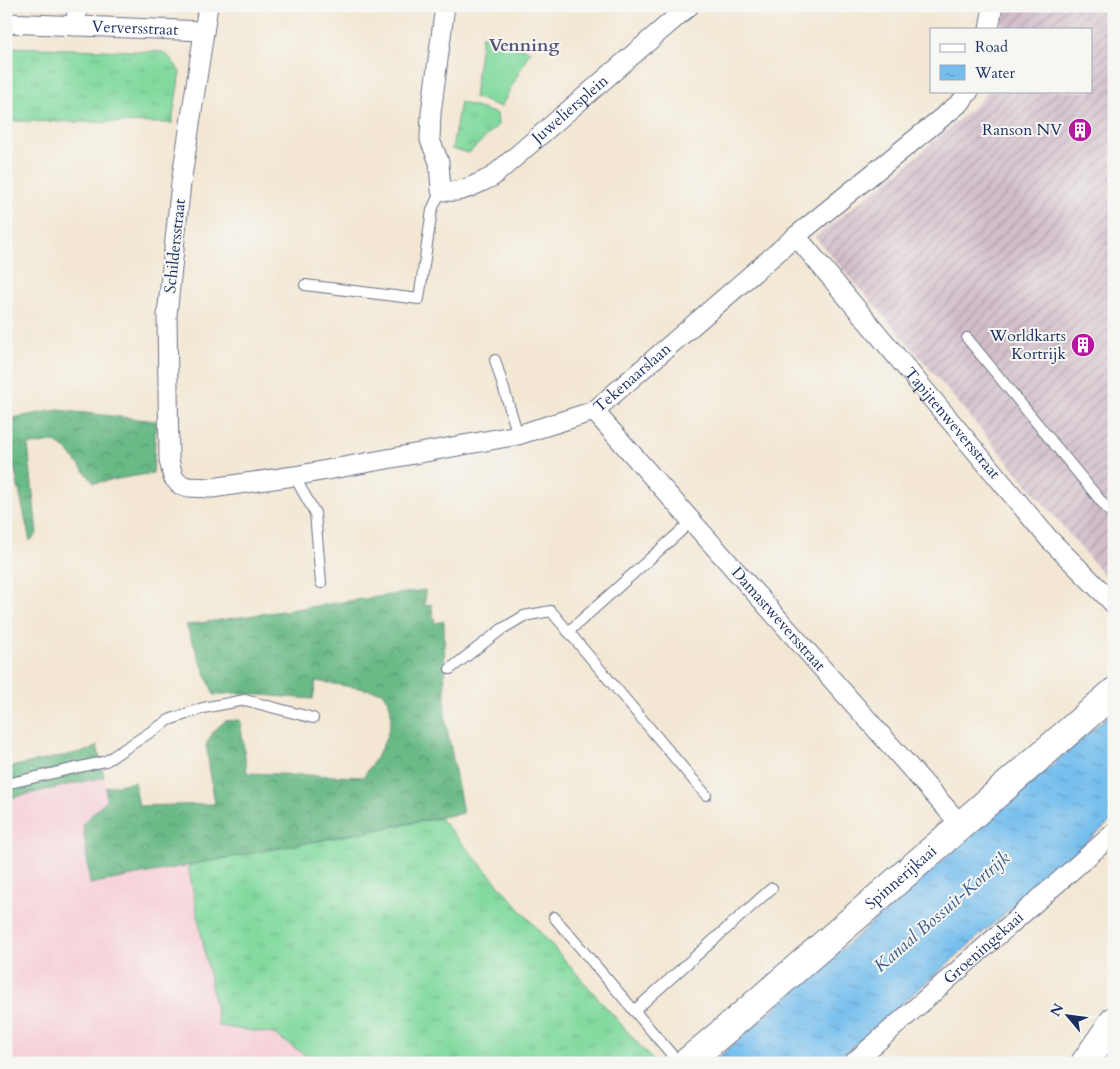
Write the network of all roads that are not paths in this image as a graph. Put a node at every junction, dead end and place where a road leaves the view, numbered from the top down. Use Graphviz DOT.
graph roads {
  1 [pos="78,6"];
  2 [pos="208,6"];
  3 [pos="445,6"];
  4 [pos="689,6"];
  5 [pos="993,6"];
  6 [pos="6,23"];
  7 [pos="75,26"];
  8 [pos="989,28"];
  9 [pos="204,31"];
  10 [pos="968,92"];
  11 [pos="441,190"];
  12 [pos="796,236"];
  13 [pos="305,285"];
  14 [pos="967,338"];
  15 [pos="494,360"];
  16 [pos="594,412"];
  17 [pos="518,434"];
  18 [pos="294,476"];
  19 [pos="179,484"];
  20 [pos="1114,517"];
  21 [pos="692,521"];
  22 [pos="321,583"];
  23 [pos="1114,604"];
  24 [pos="568,632"];
  25 [pos="450,669"];
  26 [pos="1114,692"];
  27 [pos="313,718"];
  28 [pos="6,784"];
  29 [pos="706,795"];
  30 [pos="961,825"];
  31 [pos="1114,833"];
  32 [pos="772,888"];
  33 [pos="554,917"];
  34 [pos="634,1010"];
  35 [pos="1114,1020"];
  36 [pos="679,1063"];
  37 [pos="686,1063"];
  38 [pos="853,1063"];
  39 [pos="1085,1063"];
  1 -- 7 [label="street"];
  2 -- 9 [label="street, Schildersstraat"];
  3 -- 11 [label="street"];
  4 -- 11 [label="street, Juweliersplein"];
  5 -- 8 [label="street"];
  6 -- 7 [label="street, Verversstraat"];
  7 -- 9 [label="street, Verversstraat"];
  9 -- 19 [label="street, Schildersstraat"];
  10 -- 12 [label="street, Tekenaarslaan"];
  11 -- 13 [label="lane"];
  12 -- 16 [label="street, Tekenaarslaan"];
  12 -- 23 [label="street, Tapijtenweversstraat"];
  14 -- 20 [label="lane"];
  15 -- 17 [label="lane"];
  16 -- 17 [label="street, Tekenaarslaan"];
  16 -- 21 [label="street, Damastweversstraat"];
  17 -- 18 [label="street, Tekenaarslaan"];
  18 -- 19 [label="street, Tekenaarslaan"];
  18 -- 22 [label="lane"];
  21 -- 24 [label="lane"];
  21 -- 30 [label="street, Damastweversstraat"];
  24 -- 25 [label="lane"];
  24 -- 29 [label="lane"];
  26 -- 30 [label="street, Spinnerijkaai"];
  27 -- 28 [label="lane"];
  30 -- 37 [label="street, Spinnerijkaai"];
  31 -- 38 [label="street, Groeningekaai"];
  32 -- 34 [label="lane"];
  33 -- 34 [label="lane"];
  34 -- 36 [label="lane"];
  35 -- 39 [label="street"];
}
